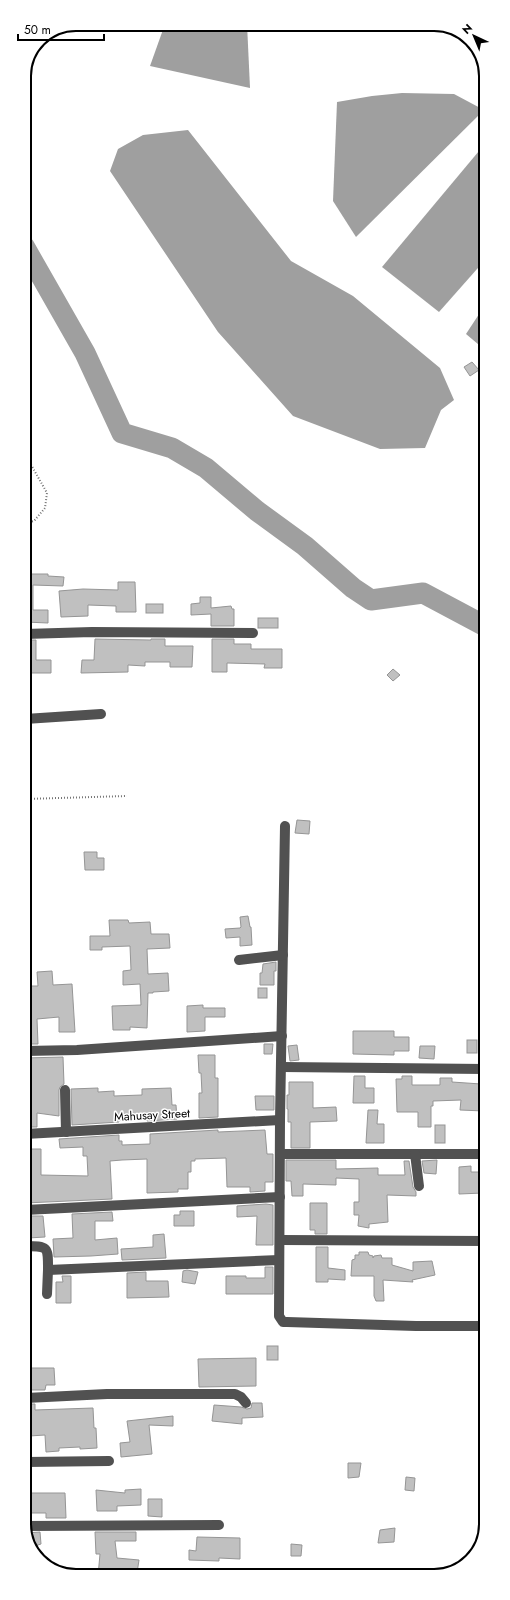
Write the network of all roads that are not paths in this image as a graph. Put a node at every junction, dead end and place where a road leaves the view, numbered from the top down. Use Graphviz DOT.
graph roads {
  1 [pos="253,633"];
  2 [pos="31,634"];
  3 [pos="101,714"];
  4 [pos="31,719"];
  5 [pos="285,826"];
  6 [pos="283,955"];
  7 [pos="239,960"];
  8 [pos="282,1036"];
  9 [pos="31,1051"];
  10 [pos="282,1067"];
  11 [pos="479,1069"];
  12 [pos="65,1090"];
  13 [pos="280,1120"];
  14 [pos="66,1132"];
  15 [pos="31,1134"];
  16 [pos="280,1154"];
  17 [pos="415,1154"];
  18 [pos="479,1154"];
  19 [pos="419,1186"];
  20 [pos="280,1198"];
  21 [pos="31,1210"];
  22 [pos="280,1240"];
  23 [pos="479,1241"];
  24 [pos="31,1246"];
  25 [pos="279,1260"];
  26 [pos="48,1270"];
  27 [pos="47,1294"];
  28 [pos="479,1326"];
  29 [pos="31,1398"];
  30 [pos="246,1403"];
  31 [pos="109,1461"];
  32 [pos="31,1462"];
  33 [pos="219,1525"];
  34 [pos="31,1526"];
  1 -- 2 [label="street"];
  3 -- 4 [label="street"];
  5 -- 6 [label="street"];
  6 -- 7 [label="street"];
  6 -- 8 [label="street"];
  8 -- 9 [label="street"];
  8 -- 10 [label="street"];
  10 -- 11 [label="street"];
  10 -- 13 [label="street"];
  12 -- 14 [label="street"];
  13 -- 14 [label="street, Mahusay Street"];
  13 -- 16 [label="street"];
  14 -- 15 [label="street, Mahusay Street"];
  16 -- 17 [label="street"];
  16 -- 20 [label="street"];
  17 -- 18 [label="street"];
  17 -- 19 [label="street"];
  20 -- 21 [label="street"];
  20 -- 22 [label="street"];
  22 -- 23 [label="street"];
  22 -- 25 [label="street"];
  24 -- 26 [label="street"];
  25 -- 26 [label="street"];
  25 -- 28 [label="street"];
  26 -- 27 [label="street"];
  29 -- 30 [label="street"];
  31 -- 32 [label="street"];
  33 -- 34 [label="street"];
}
